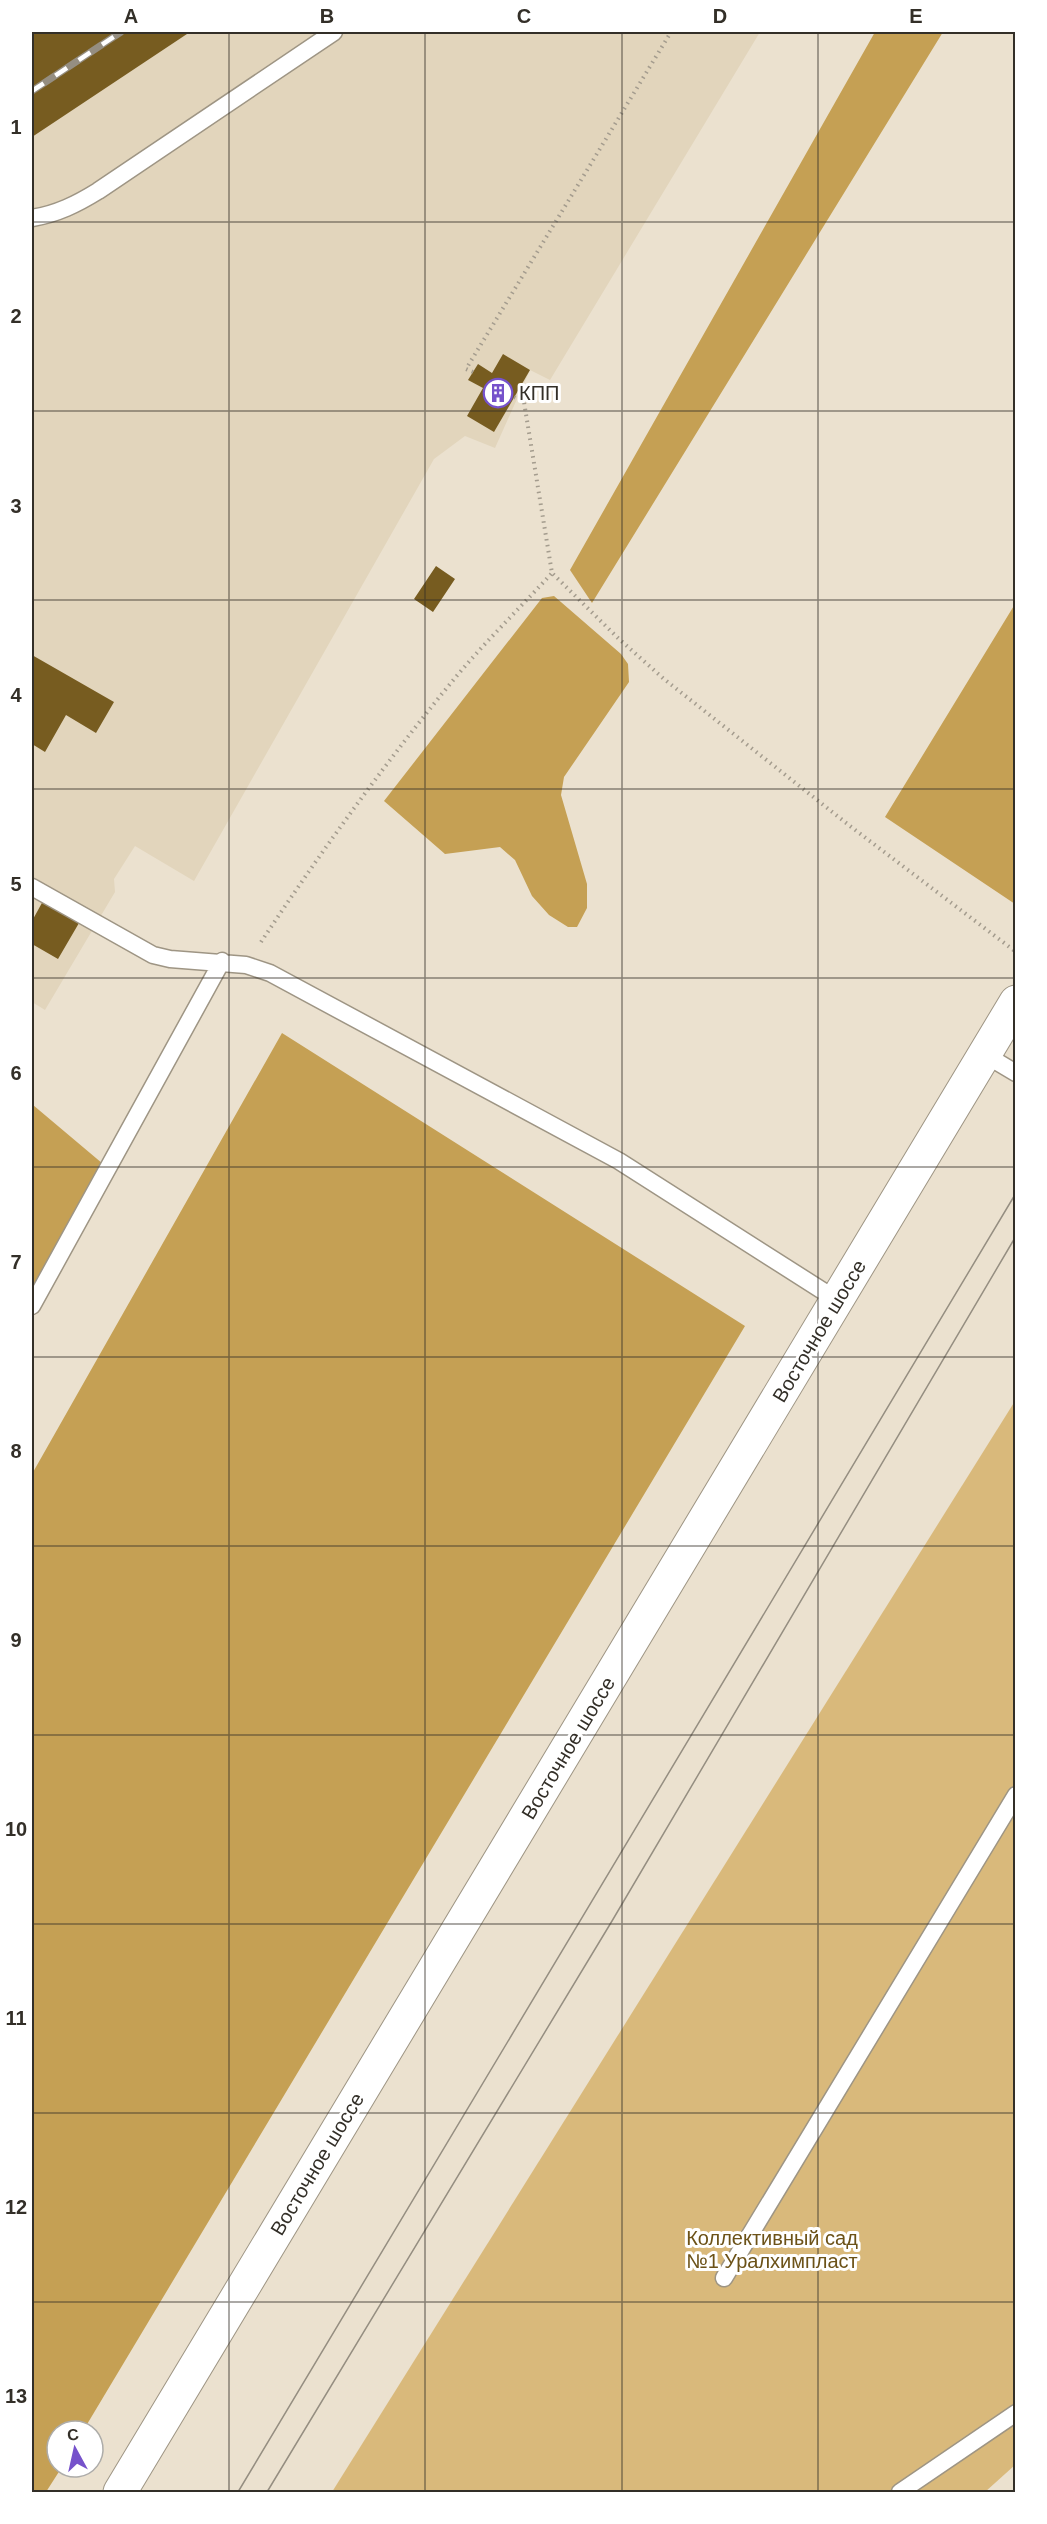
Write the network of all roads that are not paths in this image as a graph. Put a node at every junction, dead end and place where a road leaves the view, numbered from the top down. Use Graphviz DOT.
graph roads {
  1 [pos="334,32"];
  2 [pos="32,218"];
  3 [pos="32,886"];
  4 [pos="222,962"];
  5 [pos="1016,1002"];
  6 [pos="984,1054"];
  7 [pos="1016,1073"];
  8 [pos="837,1300"];
  9 [pos="32,1306"];
  10 [pos="1016,1795"];
  11 [pos="724,2278"];
  12 [pos="1016,2413"];
  13 [pos="120,2493"];
  14 [pos="900,2493"];
  1 -- 2 [label="lane"];
  3 -- 4 [label="lane"];
  4 -- 8 [label="lane"];
  4 -- 9 [label="lane"];
  5 -- 6 [label="main road, Восточное шоссе"];
  6 -- 7 [label="lane"];
  6 -- 8 [label="main road, Восточное шоссе"];
  8 -- 13 [label="main road, Восточное шоссе"];
  10 -- 11 [label="lane"];
  12 -- 14 [label="lane"];
}
